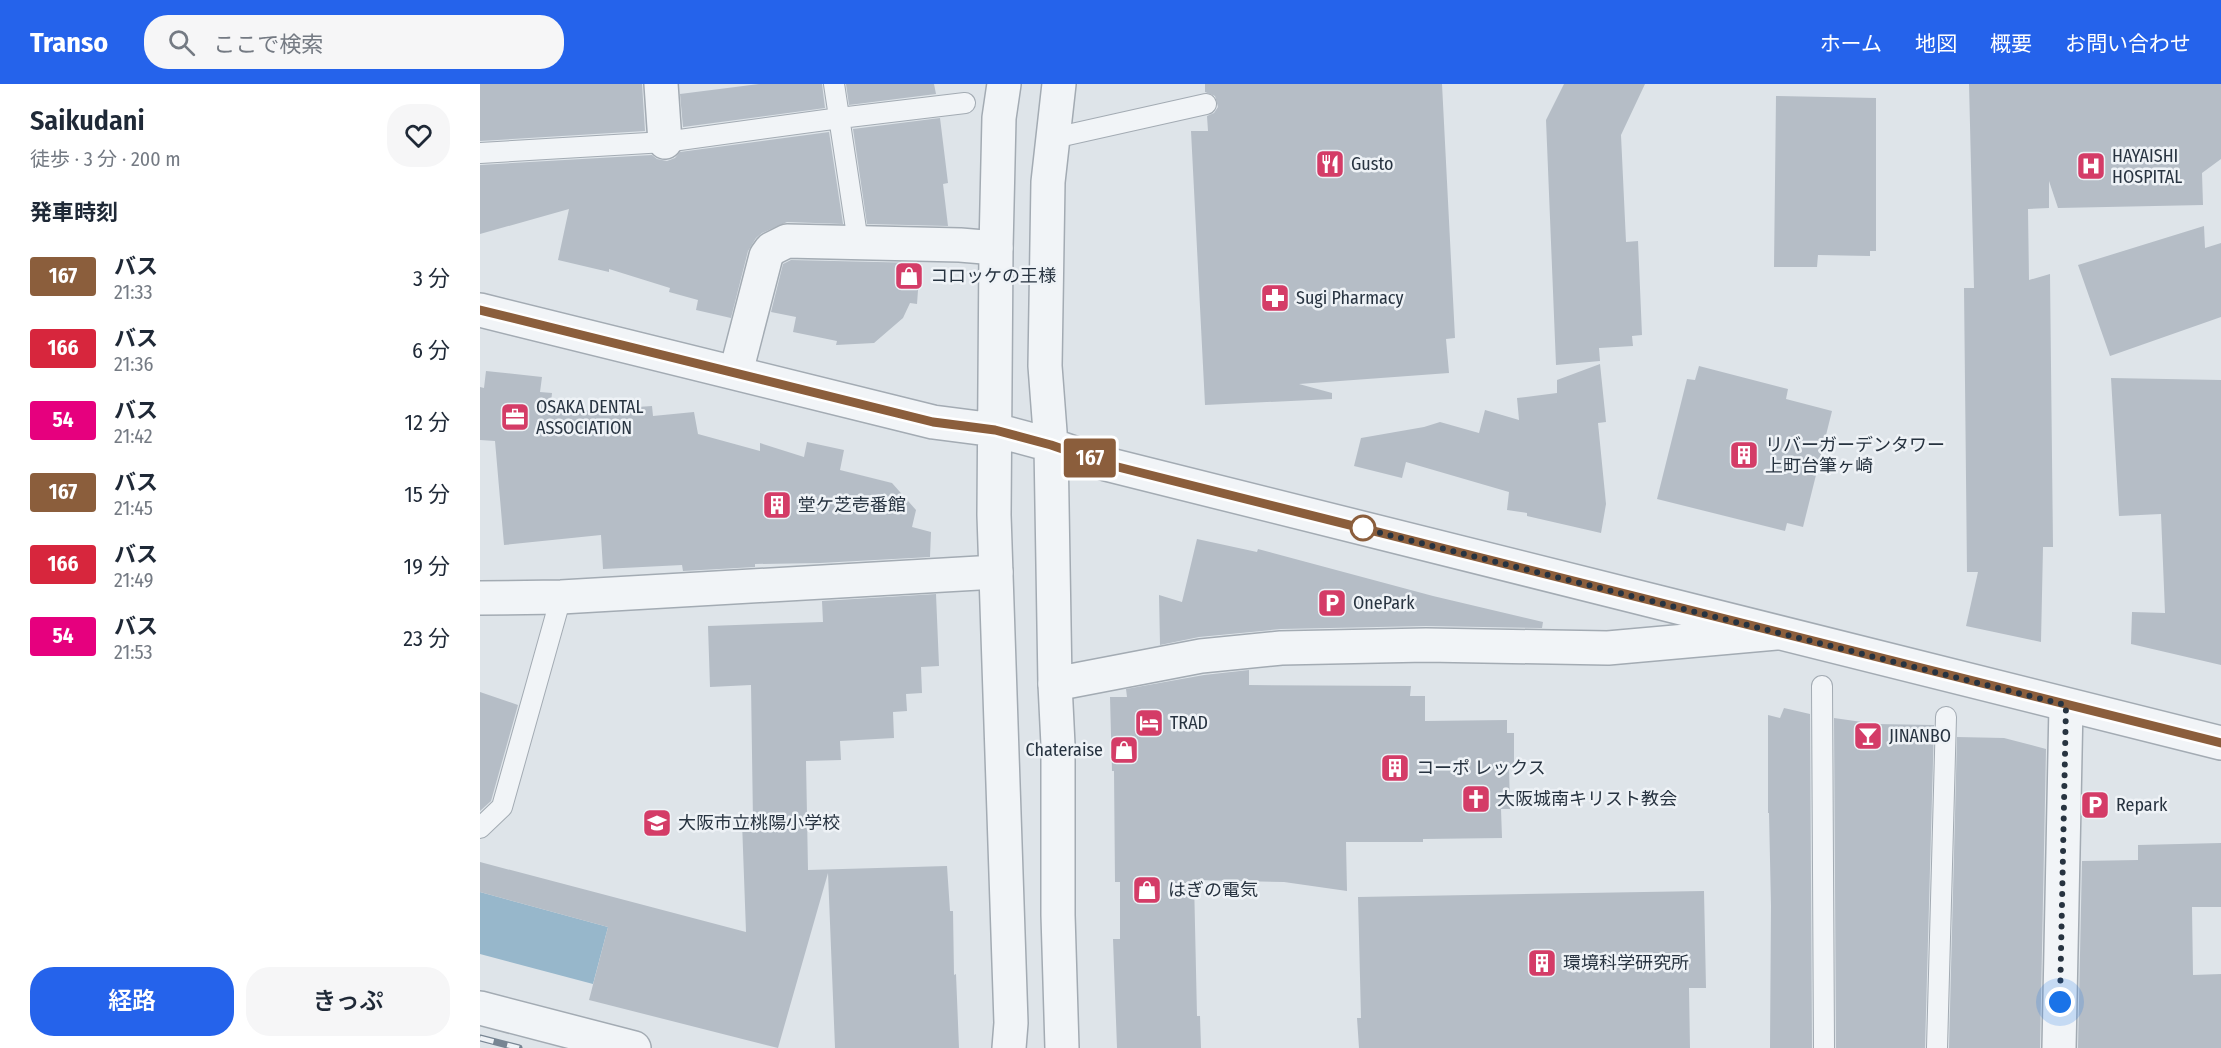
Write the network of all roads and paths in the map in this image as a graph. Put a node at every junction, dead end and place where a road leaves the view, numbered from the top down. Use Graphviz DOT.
graph roads {
  1 [pos="661,84"];
  2 [pos="834,84"];
  3 [pos="1004,84"];
  4 [pos="1059,84"];
  5 [pos="965,103"];
  6 [pos="1206,104"];
  7 [pos="840,117"];
  8 [pos="1054,138"];
  9 [pos="665,142"];
  10 [pos="480,153"];
  11 [pos="858,242"];
  12 [pos="996,248"];
  13 [pos="480,310"];
  14 [pos="736,372"];
  15 [pos="995,430"];
  16 [pos="1051,445"];
  17 [pos="996,572"];
  18 [pos="561,597"];
  19 [pos="480,598"];
  20 [pos="1784,633"];
  21 [pos="1055,684"];
  22 [pos="1822,686"];
  23 [pos="2066,705"];
  24 [pos="1946,717"];
  25 [pos="2221,743"];
  26 [pos="480,828"];
  27 [pos="480,1008"];
  28 [pos="634,1048"];
  29 [pos="1009,1048"];
  30 [pos="1062,1048"];
  31 [pos="1824,1048"];
  32 [pos="1937,1048"];
  33 [pos="2059,1048"];
  1 -- 9 [label="street"];
  2 -- 7 [label="lane"];
  3 -- 12 [label="street"];
  4 -- 8 [label="street"];
  5 -- 7 [label="lane"];
  6 -- 8 [label="lane"];
  7 -- 9 [label="lane"];
  7 -- 11 [label="lane"];
  8 -- 16 [label="street"];
  9 -- 10 [label="lane"];
  11 -- 12 [label="street"];
  11 -- 14 [label="street"];
  12 -- 15 [label="street"];
  13 -- 14 [label="street"];
  14 -- 15 [label="street"];
  15 -- 16 [label="street"];
  15 -- 17 [label="street"];
  16 -- 20 [label="street"];
  16 -- 21 [label="street"];
  17 -- 18 [label="street"];
  17 -- 29 [label="street"];
  18 -- 19 [label="street"];
  18 -- 26 [label="lane"];
  20 -- 21 [label="street"];
  20 -- 23 [label="street"];
  21 -- 30 [label="street"];
  22 -- 31 [label="lane"];
  23 -- 25 [label="street"];
  23 -- 33 [label="street"];
  24 -- 32 [label="lane"];
  27 -- 28 [label="street"];
}
